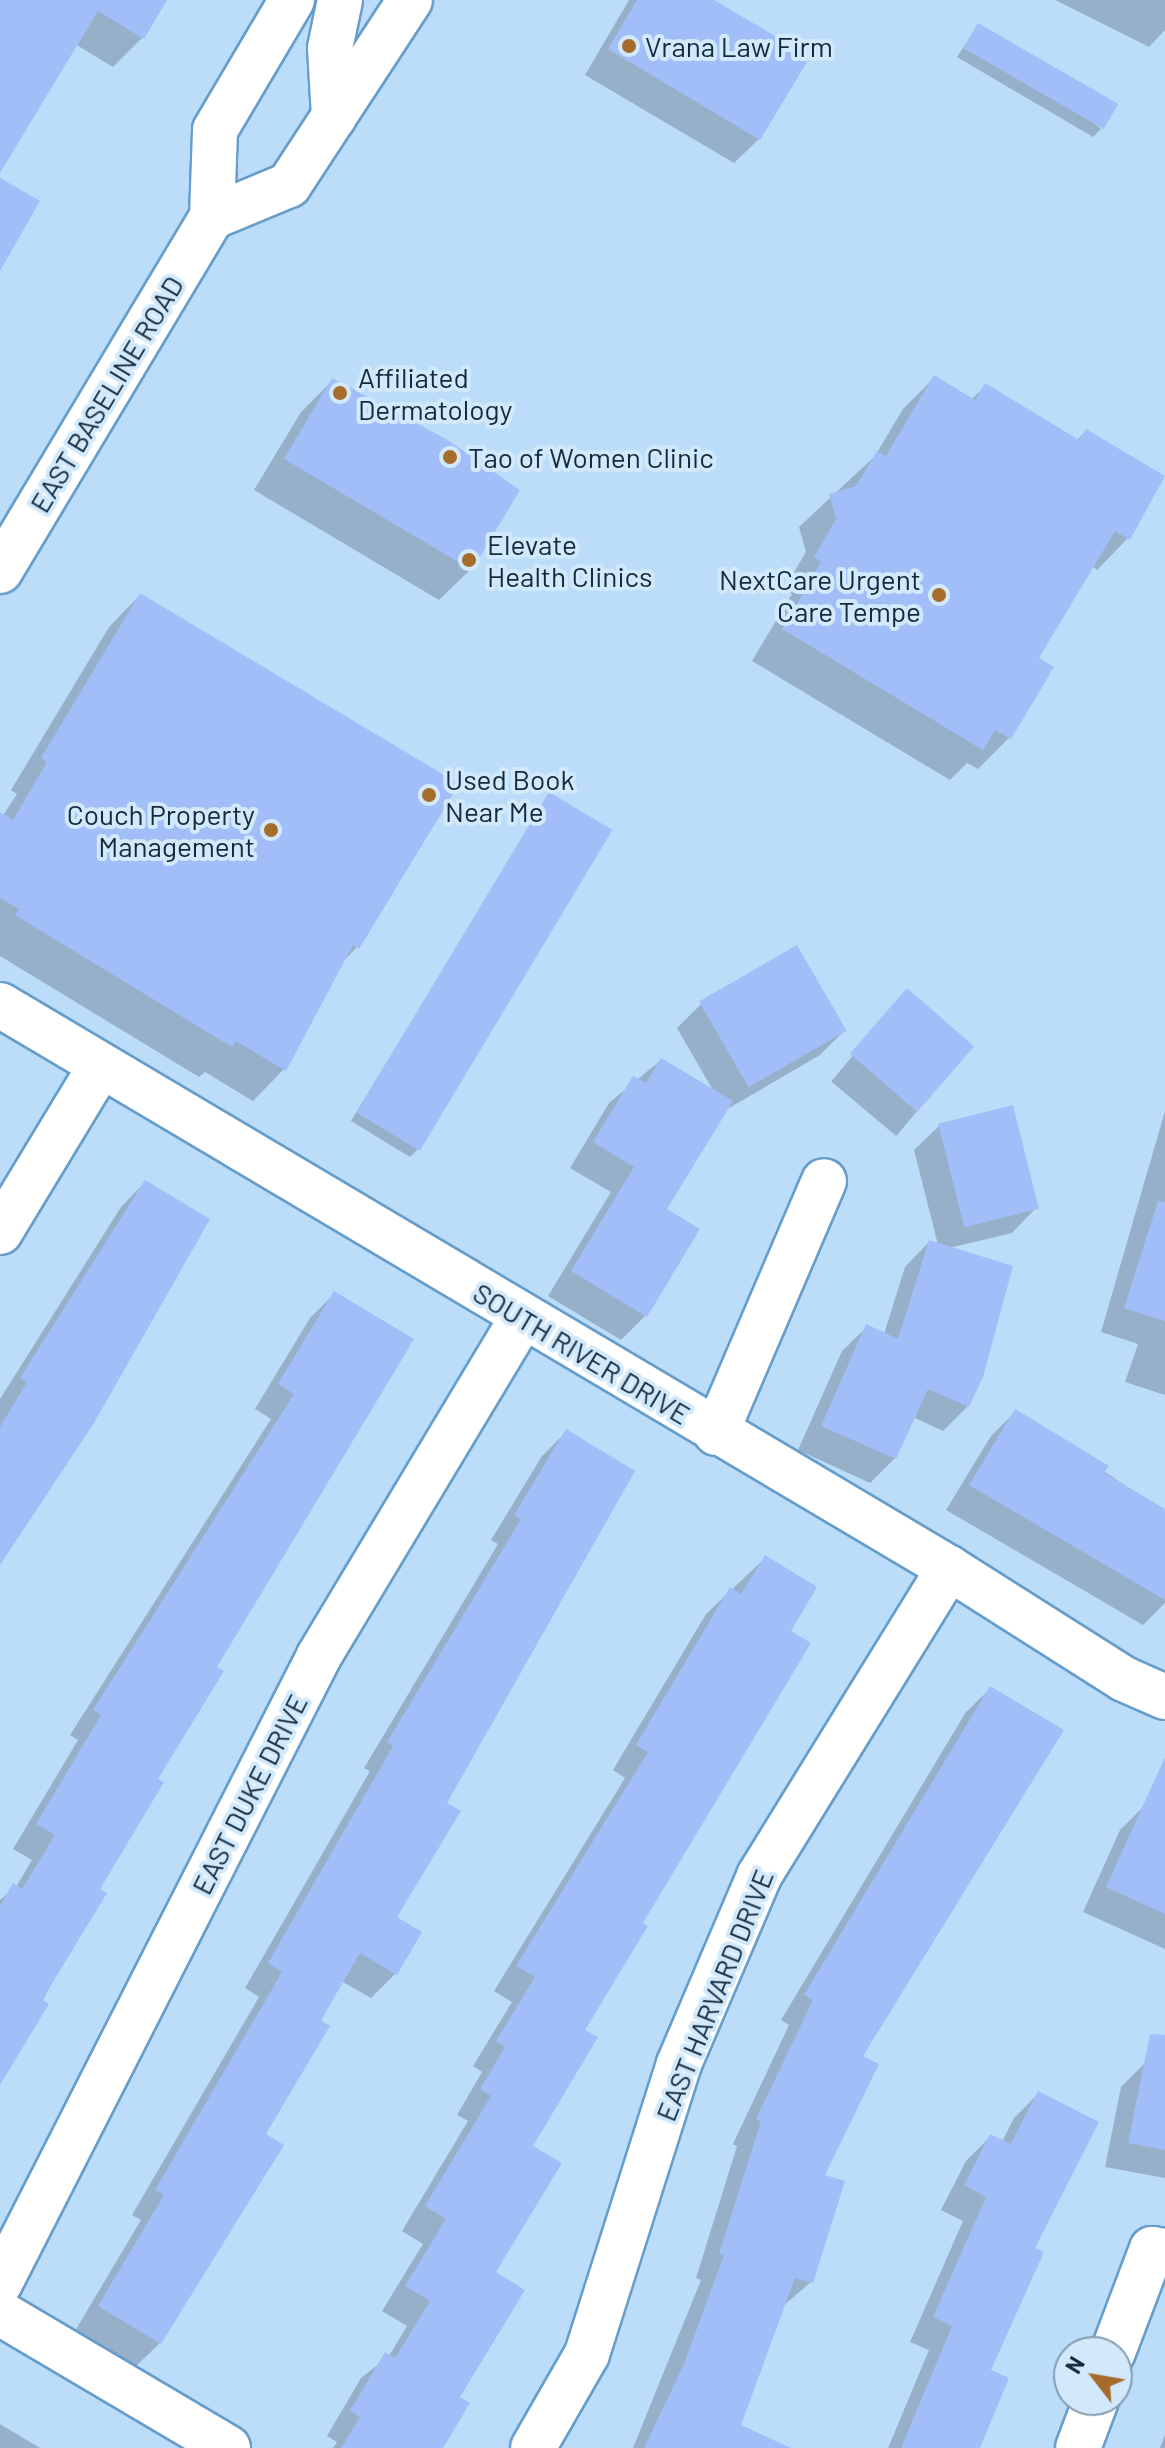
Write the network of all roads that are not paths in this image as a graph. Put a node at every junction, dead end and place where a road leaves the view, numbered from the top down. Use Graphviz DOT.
graph roads {
  1 [pos="292,0"];
  2 [pos="340,0"];
  3 [pos="410,0"];
  4 [pos="334,117"];
  5 [pos="212,217"];
  6 [pos="0,571"];
  7 [pos="0,1005"];
  8 [pos="101,1065"];
  9 [pos="824,1181"];
  10 [pos="0,1232"];
  11 [pos="522,1318"];
  12 [pos="716,1433"];
  13 [pos="949,1568"];
  14 [pos="1165,1697"];
  15 [pos="1165,2251"];
  16 [pos="0,2283"];
  17 [pos="0,2313"];
  18 [pos="1119,2336"];
  19 [pos="1090,2416"];
  20 [pos="228,2448"];
  21 [pos="533,2448"];
  22 [pos="1078,2448"];
  1 -- 5 [label="street, EAST BASELINE ROAD"];
  2 -- 4 [label="street"];
  3 -- 4 [label="street"];
  4 -- 5 [label="street"];
  5 -- 6 [label="street, EAST BASELINE ROAD"];
  7 -- 8 [label="street, SOUTH RIVER DRIVE"];
  8 -- 10 [label="street"];
  8 -- 11 [label="street, SOUTH RIVER DRIVE"];
  9 -- 12 [label="street"];
  11 -- 12 [label="street, SOUTH RIVER DRIVE"];
  11 -- 16 [label="street, EAST DUKE DRIVE"];
  12 -- 13 [label="street, SOUTH RIVER DRIVE"];
  13 -- 14 [label="street, SOUTH RIVER DRIVE"];
  13 -- 21 [label="street, EAST HARVARD DRIVE"];
  15 -- 18 [label="street"];
  17 -- 20 [label="street"];
  19 -- 22 [label="street"];
}
